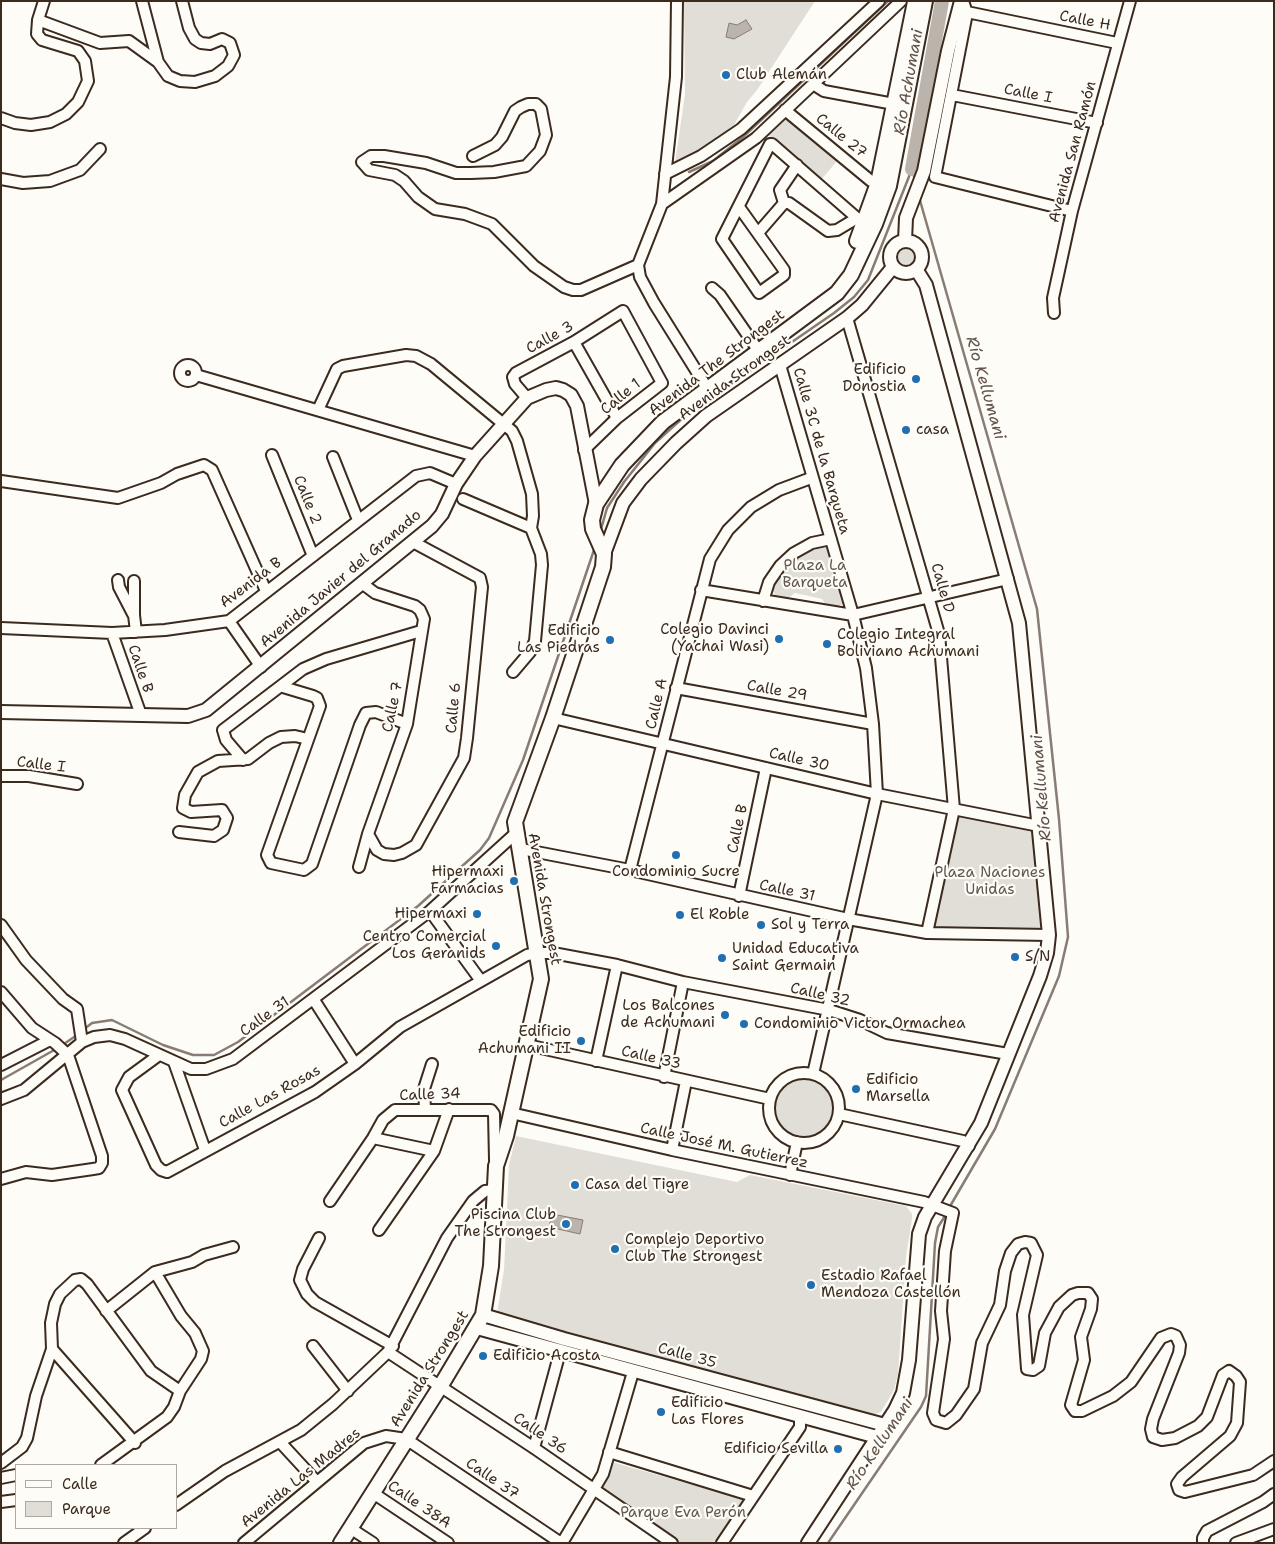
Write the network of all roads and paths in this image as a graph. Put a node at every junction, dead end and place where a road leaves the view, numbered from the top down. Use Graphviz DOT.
graph roads {
  1 [pos="44,1"];
  2 [pos="142,1"];
  3 [pos="182,1"];
  4 [pos="677,1"];
  5 [pos="879,1"];
  6 [pos="901,1"];
  7 [pos="915,1"];
  8 [pos="925,1"];
  9 [pos="1130,1"];
  10 [pos="962,6"];
  11 [pos="38,20"];
  12 [pos="1117,43"];
  13 [pos="158,62"];
  14 [pos="813,84"];
  15 [pos="952,95"];
  16 [pos="899,105"];
  17 [pos="785,110"];
  18 [pos="1,118"];
  19 [pos="1097,122"];
  20 [pos="100,149"];
  21 [pos="473,156"];
  22 [pos="797,165"];
  23 [pos="665,174"];
  24 [pos="1,179"];
  25 [pos="884,184"];
  26 [pos="784,203"];
  27 [pos="662,204"];
  28 [pos="739,207"];
  29 [pos="1072,211"];
  30 [pos="866,221"];
  31 [pos="758,233"];
  32 [pos="904,241"];
  33 [pos="638,265"];
  34 [pos="893,267"];
  35 [pos="916,269"];
  36 [pos="712,288"];
  37 [pos="623,311"];
  38 [pos="1054,313"];
  39 [pos="847,318"];
  40 [pos="574,342"];
  41 [pos="758,350"];
  42 [pos="780,365"];
  43 [pos="196,375"];
  44 [pos="707,388"];
  45 [pos="527,398"];
  46 [pos="318,410"];
  47 [pos="617,418"];
  48 [pos="506,423"];
  49 [pos="584,450"];
  50 [pos="272,455"];
  51 [pos="475,456"];
  52 [pos="333,457"];
  53 [pos="812,478"];
  54 [pos="1,480"];
  55 [pos="456,484"];
  56 [pos="463,499"];
  57 [pos="596,504"];
  58 [pos="358,520"];
  59 [pos="531,528"];
  60 [pos="831,539"];
  61 [pos="413,542"];
  62 [pos="600,546"];
  63 [pos="313,556"];
  64 [pos="1008,579"];
  65 [pos="118,580"];
  66 [pos="134,582"];
  67 [pos="363,584"];
  68 [pos="701,590"];
  69 [pos="266,591"];
  70 [pos="929,597"];
  71 [pos="763,600"];
  72 [pos="134,615"];
  73 [pos="853,615"];
  74 [pos="229,621"];
  75 [pos="1,628"];
  76 [pos="421,631"];
  77 [pos="136,632"];
  78 [pos="112,633"];
  79 [pos="261,667"];
  80 [pos="513,672"];
  81 [pos="282,687"];
  82 [pos="676,688"];
  83 [pos="1,712"];
  84 [pos="140,715"];
  85 [pos="553,718"];
  86 [pos="407,724"];
  87 [pos="872,724"];
  88 [pos="308,739"];
  89 [pos="663,745"];
  90 [pos="243,760"];
  91 [pos="766,768"];
  92 [pos="1,776"];
  93 [pos="77,784"];
  94 [pos="877,794"];
  95 [pos="954,809"];
  96 [pos="1039,826"];
  97 [pos="179,832"];
  98 [pos="516,833"];
  99 [pos="368,834"];
  100 [pos="521,849"];
  101 [pos="359,867"];
  102 [pos="630,870"];
  103 [pos="739,896"];
  104 [pos="430,911"];
  105 [pos="848,919"];
  106 [pos="1,925"];
  107 [pos="927,933"];
  108 [pos="1049,935"];
  109 [pos="537,953"];
  110 [pos="617,965"];
  111 [pos="481,980"];
  112 [pos="682,982"];
  113 [pos="1,992"];
  114 [pos="314,1000"];
  115 [pos="828,1010"];
  116 [pos="81,1036"];
  117 [pos="52,1041"];
  118 [pos="527,1045"];
  119 [pos="67,1053"];
  120 [pos="1008,1054"];
  121 [pos="159,1055"];
  122 [pos="596,1061"];
  123 [pos="174,1062"];
  124 [pos="355,1064"];
  125 [pos="432,1064"];
  126 [pos="1,1065"];
  127 [pos="813,1074"];
  128 [pos="664,1077"];
  129 [pos="686,1081"];
  130 [pos="1,1099"];
  131 [pos="770,1099"];
  132 [pos="425,1109"];
  133 [pos="449,1109"];
  134 [pos="511,1113"];
  135 [pos="839,1114"];
  136 [pos="373,1138"];
  137 [pos="797,1142"];
  138 [pos="968,1146"];
  139 [pos="205,1150"];
  140 [pos="672,1150"];
  141 [pos="434,1151"];
  142 [pos="496,1166"];
  143 [pos="790,1175"];
  144 [pos="1,1179"];
  145 [pos="495,1190"];
  146 [pos="330,1201"];
  147 [pos="936,1206"];
  148 [pos="379,1230"];
  149 [pos="319,1238"];
  150 [pos="233,1247"];
  151 [pos="155,1272"];
  152 [pos="106,1311"];
  153 [pos="483,1315"];
  154 [pos="477,1328"];
  155 [pos="564,1339"];
  156 [pos="313,1346"];
  157 [pos="52,1349"];
  158 [pos="391,1349"];
  159 [pos="560,1352"];
  160 [pos="636,1359"];
  161 [pos="633,1372"];
  162 [pos="694,1374"];
  163 [pos="440,1387"];
  164 [pos="691,1387"];
  165 [pos="180,1391"];
  166 [pos="348,1391"];
  167 [pos="735,1392"];
  168 [pos="802,1410"];
  169 [pos="885,1425"];
  170 [pos="877,1437"];
  171 [pos="406,1439"];
  172 [pos="280,1442"];
  173 [pos="135,1443"];
  174 [pos="534,1448"];
  175 [pos="609,1452"];
  176 [pos="1274,1461"];
  177 [pos="1,1463"];
  178 [pos="103,1464"];
  179 [pos="15,1475"];
  180 [pos="1,1478"];
  181 [pos="316,1481"];
  182 [pos="595,1489"];
  183 [pos="373,1493"];
  184 [pos="1274,1494"];
  185 [pos="753,1496"];
  186 [pos="15,1500"];
  187 [pos="1,1502"];
  188 [pos="178,1504"];
  189 [pos="350,1528"];
  190 [pos="144,1529"];
  191 [pos="1274,1529"];
  192 [pos="124,1543"];
  193 [pos="244,1543"];
  194 [pos="341,1543"];
  195 [pos="373,1543"];
  196 [pos="448,1543"];
  197 [pos="562,1543"];
  198 [pos="672,1543"];
  199 [pos="722,1543"];
  200 [pos="808,1543"];
  201 [pos="1203,1543"];
  202 [pos="1236,1543"];
  1 -- 11 [label="street"];
  2 -- 13 [label="street"];
  3 -- 13 [label="street"];
  4 -- 23 [label="street"];
  5 -- 23 [label="street"];
  6 -- 14 [label="street"];
  7 -- 16 [label="main road, Avenida The Strongest"];
  8 -- 16 [label="main road, Avenida The Strongest"];
  9 -- 12 [label="street, Avenida San Ramón"];
  10 -- 12 [label="street, Calle H"];
  10 -- 15 [label="street"];
  10 -- 32 [label="street"];
  11 -- 13 [label="street"];
  11 -- 18 [label="street"];
  12 -- 19 [label="street, Avenida San Ramón"];
  14 -- 16 [label="street"];
  14 -- 17 [label="street"];
  15 -- 19 [label="street, Calle I"];
  15 -- 29 [label="street"];
  16 -- 25 [label="main road, Avenida The Strongest"];
  17 -- 25 [label="street, Calle 27"];
  17 -- 27 [label="street"];
  19 -- 29 [label="street, Avenida San Ramón"];
  20 -- 24 [label="street"];
  21 -- 33 [label="street"];
  22 -- 26 [label="street"];
  22 -- 28 [label="street"];
  22 -- 30 [label="street"];
  23 -- 27 [label="street"];
  25 -- 30 [label="main road, Avenida The Strongest"];
  26 -- 30 [label="street"];
  26 -- 31 [label="street"];
  27 -- 33 [label="street"];
  28 -- 31 [label="street"];
  28 -- 31 [label="street"];
  29 -- 38 [label="street, Avenida San Ramón"];
  30 -- 41 [label="main road, Avenida The Strongest"];
  32 -- 34 [label="street"];
  32 -- 35 [label="street"];
  33 -- 44 [label="street"];
  34 -- 35 [label="street"];
  34 -- 39 [label="street, Avenida Strongest"];
  35 -- 64 [label="street"];
  36 -- 41 [label="street"];
  37 -- 40 [label="street, Calle 3"];
  37 -- 47 [label="street, Calle 1"];
  39 -- 42 [label="street, Avenida Strongest"];
  39 -- 70 [label="street, Calle D"];
  40 -- 45 [label="street, Calle 3"];
  40 -- 47 [label="street"];
  41 -- 44 [label="main road, Avenida The Strongest"];
  42 -- 53 [label="street, Calle 3C de la Barqueta"];
  42 -- 62 [label="street, Avenida Strongest"];
  43 -- 46 [label="street"];
  44 -- 57 [label="main road, Avenida The Strongest"];
  45 -- 48 [label="street, Avenida Javier del Granado"];
  45 -- 49 [label="street"];
  46 -- 48 [label="street"];
  46 -- 51 [label="street"];
  47 -- 49 [label="street, Calle 1"];
  48 -- 51 [label="street, Avenida Javier del Granado"];
  48 -- 59 [label="street"];
  49 -- 57 [label="street"];
  50 -- 63 [label="street, Calle 2"];
  51 -- 55 [label="street, Avenida Javier del Granado"];
  52 -- 58 [label="street"];
  53 -- 60 [label="street, Calle 3C de la Barqueta"];
  53 -- 68 [label="street, Calle A"];
  54 -- 69 [label="street"];
  55 -- 58 [label="street, Avenida B"];
  55 -- 61 [label="street, Avenida Javier del Granado"];
  56 -- 59 [label="street"];
  57 -- 62 [label="main road, Avenida The Strongest"];
  58 -- 63 [label="street, Avenida B"];
  59 -- 80 [label="street"];
  60 -- 71 [label="street"];
  60 -- 73 [label="street, Calle 3C de la Barqueta"];
  61 -- 67 [label="street, Avenida Javier del Granado"];
  61 -- 99 [label="street, Calle 6"];
  62 -- 85 [label="main road, Avenida Strongest"];
  63 -- 69 [label="street, Avenida B"];
  64 -- 70 [label="street"];
  64 -- 96 [label="street"];
  65 -- 72 [label="street"];
  66 -- 72 [label="street"];
  67 -- 76 [label="street, Calle 7"];
  67 -- 79 [label="street, Avenida Javier del Granado"];
  68 -- 71 [label="street"];
  68 -- 82 [label="street, Calle A"];
  69 -- 74 [label="street, Avenida B"];
  70 -- 73 [label="street"];
  70 -- 95 [label="street, Calle D"];
  71 -- 73 [label="street"];
  72 -- 77 [label="street"];
  73 -- 87 [label="street, Calle 3C de la Barqueta"];
  74 -- 77 [label="street, Avenida B"];
  74 -- 79 [label="street"];
  75 -- 78 [label="street, Avenida B"];
  76 -- 81 [label="street"];
  76 -- 86 [label="street, Calle 7"];
  77 -- 78 [label="street, Avenida B"];
  78 -- 84 [label="street, Calle B"];
  79 -- 84 [label="street, Avenida Javier del Granado"];
  81 -- 88 [label="street"];
  81 -- 90 [label="street"];
  82 -- 87 [label="street, Calle 29"];
  82 -- 89 [label="street, Calle A"];
  83 -- 84 [label="street, Avenida Javier del Granado"];
  85 -- 89 [label="street, Calle 30"];
  85 -- 98 [label="main road, Avenida Strongest"];
  86 -- 88 [label="street"];
  86 -- 99 [label="street, Calle 7"];
  87 -- 94 [label="street, Calle 3C de la Barqueta"];
  88 -- 90 [label="street"];
  89 -- 91 [label="street, Calle 30"];
  89 -- 102 [label="street, Calle A"];
  90 -- 97 [label="street"];
  91 -- 94 [label="street, Calle 30"];
  91 -- 103 [label="street, Calle B"];
  92 -- 93 [label="street, Calle I"];
  94 -- 95 [label="street, Calle 30"];
  94 -- 105 [label="street, Calle 3C de la Barqueta"];
  95 -- 96 [label="street, Calle 30"];
  95 -- 107 [label="street, Calle D"];
  96 -- 108 [label="street"];
  98 -- 100 [label="main road, Avenida Strongest"];
  98 -- 104 [label="street, Calle 31"];
  99 -- 101 [label="street, Calle 7"];
  100 -- 102 [label="street, Calle 31"];
  100 -- 109 [label="main road, Avenida Strongest"];
  102 -- 103 [label="street, Calle 31"];
  103 -- 105 [label="street, Calle 31"];
  104 -- 111 [label="street"];
  104 -- 114 [label="street, Calle 31"];
  105 -- 107 [label="street, Calle 31"];
  105 -- 115 [label="street, Calle 3C de la Barqueta"];
  106 -- 116 [label="street"];
  107 -- 108 [label="street, Calle 31"];
  108 -- 120 [label="street"];
  109 -- 110 [label="street, Calle 32"];
  109 -- 111 [label="street, Calle Las Rosas"];
  109 -- 118 [label="main road, Avenida Strongest"];
  110 -- 112 [label="street, Calle 32"];
  110 -- 122 [label="street"];
  111 -- 124 [label="street, Calle Las Rosas"];
  112 -- 115 [label="street, Calle 32"];
  112 -- 128 [label="street"];
  113 -- 117 [label="street"];
  114 -- 123 [label="street, Calle 31"];
  114 -- 124 [label="street"];
  115 -- 120 [label="street, Calle 32"];
  115 -- 127 [label="street, Calle 3C de la Barqueta"];
  116 -- 119 [label="street, Calle 31"];
  116 -- 121 [label="street, Calle 31"];
  117 -- 119 [label="street"];
  117 -- 126 [label="street"];
  118 -- 122 [label="street, Calle 33"];
  118 -- 134 [label="main road, Avenida Strongest"];
  119 -- 130 [label="street, Calle 31"];
  119 -- 144 [label="street"];
  120 -- 138 [label="street"];
  121 -- 123 [label="street, Calle 31"];
  121 -- 139 [label="street, Calle Las Rosas"];
  122 -- 128 [label="street, Calle 33"];
  123 -- 139 [label="street"];
  124 -- 139 [label="street, Calle Las Rosas"];
  125 -- 132 [label="street"];
  127 -- 131 [label="street"];
  127 -- 135 [label="street"];
  128 -- 129 [label="street, Calle 33"];
  129 -- 131 [label="street, Calle 33"];
  129 -- 140 [label="street"];
  131 -- 137 [label="street"];
  132 -- 133 [label="street, Calle 34"];
  132 -- 136 [label="street, Calle 34"];
  133 -- 141 [label="street"];
  133 -- 142 [label="street, Calle 34"];
  134 -- 140 [label="street, Calle José M. Gutierrez"];
  134 -- 142 [label="main road, Avenida Strongest"];
  135 -- 137 [label="street"];
  135 -- 138 [label="street"];
  136 -- 141 [label="street"];
  136 -- 146 [label="street, Calle 34"];
  137 -- 143 [label="street"];
  138 -- 147 [label="street"];
  140 -- 143 [label="street, Calle José M. Gutierrez"];
  141 -- 148 [label="street"];
  142 -- 145 [label="main road, Avenida Strongest"];
  143 -- 147 [label="street, Calle José M. Gutierrez"];
  145 -- 153 [label="main road, Avenida Strongest"];
  145 -- 158 [label="street"];
  147 -- 169 [label="street"];
  147 -- 176 [label="street, Calle José M. Gutierrez"];
  149 -- 158 [label="street, Calle 36"];
  150 -- 151 [label="street"];
  151 -- 152 [label="street"];
  151 -- 165 [label="street"];
  152 -- 157 [label="street"];
  152 -- 165 [label="street"];
  153 -- 154 [label="main road, Avenida Strongest"];
  153 -- 155 [label="street, Calle 35"];
  154 -- 159 [label="street, Calle 35"];
  154 -- 163 [label="main road, Avenida Strongest"];
  155 -- 159 [label="street"];
  155 -- 160 [label="street, Calle 35"];
  156 -- 166 [label="street"];
  157 -- 173 [label="street"];
  157 -- 177 [label="street"];
  158 -- 163 [label="street, Calle 36"];
  158 -- 166 [label="street"];
  159 -- 161 [label="street, Calle 35"];
  159 -- 174 [label="street"];
  160 -- 161 [label="street"];
  160 -- 162 [label="street, Calle 35"];
  161 -- 164 [label="street, Calle 35"];
  161 -- 175 [label="street"];
  162 -- 164 [label="street"];
  162 -- 167 [label="street, Calle 35"];
  163 -- 171 [label="main road, Avenida Strongest"];
  163 -- 174 [label="street, Calle 36"];
  164 -- 167 [label="street, Calle 35"];
  165 -- 173 [label="street"];
  166 -- 172 [label="street"];
  167 -- 168 [label="street, Calle 35"];
  168 -- 169 [label="street, Calle 35"];
  168 -- 170 [label="street, Calle 35"];
  168 -- 185 [label="street"];
  169 -- 170 [label="street"];
  170 -- 200 [label="street"];
  171 -- 181 [label="street, Avenida Las Madres"];
  171 -- 183 [label="main road, Avenida Strongest"];
  171 -- 197 [label="street, Calle 37"];
  172 -- 181 [label="street"];
  172 -- 188 [label="street"];
  173 -- 178 [label="street"];
  174 -- 182 [label="street, Calle 36"];
  175 -- 182 [label="street"];
  175 -- 185 [label="street"];
  179 -- 180 [label="street"];
  181 -- 193 [label="street, Avenida Las Madres"];
  182 -- 197 [label="street"];
  182 -- 198 [label="street, Calle 36"];
  183 -- 189 [label="main road, Avenida Strongest"];
  183 -- 196 [label="street, Calle 38A"];
  184 -- 201 [label="street"];
  185 -- 199 [label="street"];
  186 -- 187 [label="street"];
  189 -- 194 [label="main road, Avenida Strongest"];
  189 -- 195 [label="street"];
  190 -- 192 [label="street"];
  191 -- 202 [label="street"];
}
